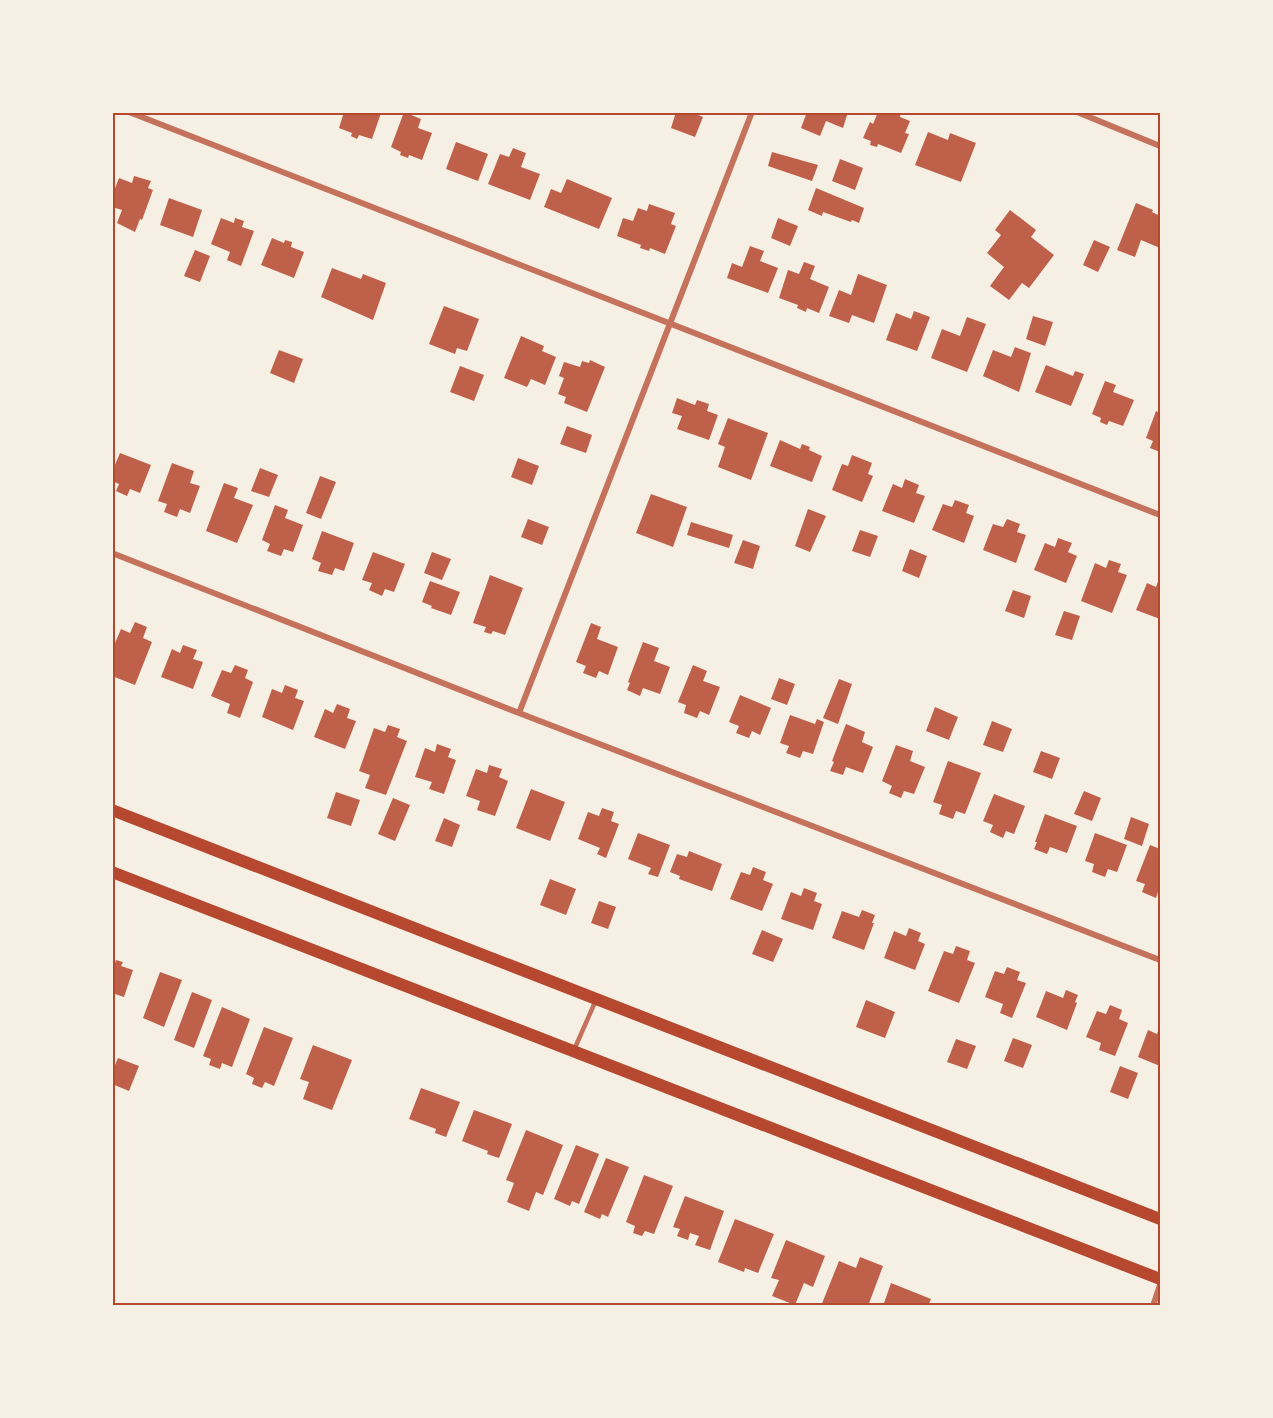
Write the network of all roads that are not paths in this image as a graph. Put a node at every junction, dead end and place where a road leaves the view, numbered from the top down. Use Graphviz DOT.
graph roads {
  1 [pos="129,112"];
  2 [pos="752,112"];
  3 [pos="1077,112"];
  4 [pos="1161,146"];
  5 [pos="669,323"];
  6 [pos="1161,515"];
  7 [pos="112,554"];
  8 [pos="519,713"];
  9 [pos="112,810"];
  10 [pos="112,872"];
  11 [pos="1161,960"];
  12 [pos="596,999"];
  13 [pos="573,1052"];
  14 [pos="1161,1219"];
  15 [pos="1161,1279"];
  16 [pos="1161,1285"];
  17 [pos="1153,1305"];
  1 -- 5 [label="street"];
  2 -- 5 [label="street"];
  3 -- 4 [label="street"];
  5 -- 6 [label="street"];
  5 -- 8 [label="street"];
  7 -- 8 [label="street"];
  8 -- 11 [label="street"];
  9 -- 12 [label="main road"];
  10 -- 13 [label="main road"];
  12 -- 13 [label="lane"];
  12 -- 14 [label="main road"];
  13 -- 15 [label="main road"];
  16 -- 17 [label="street"];
}
